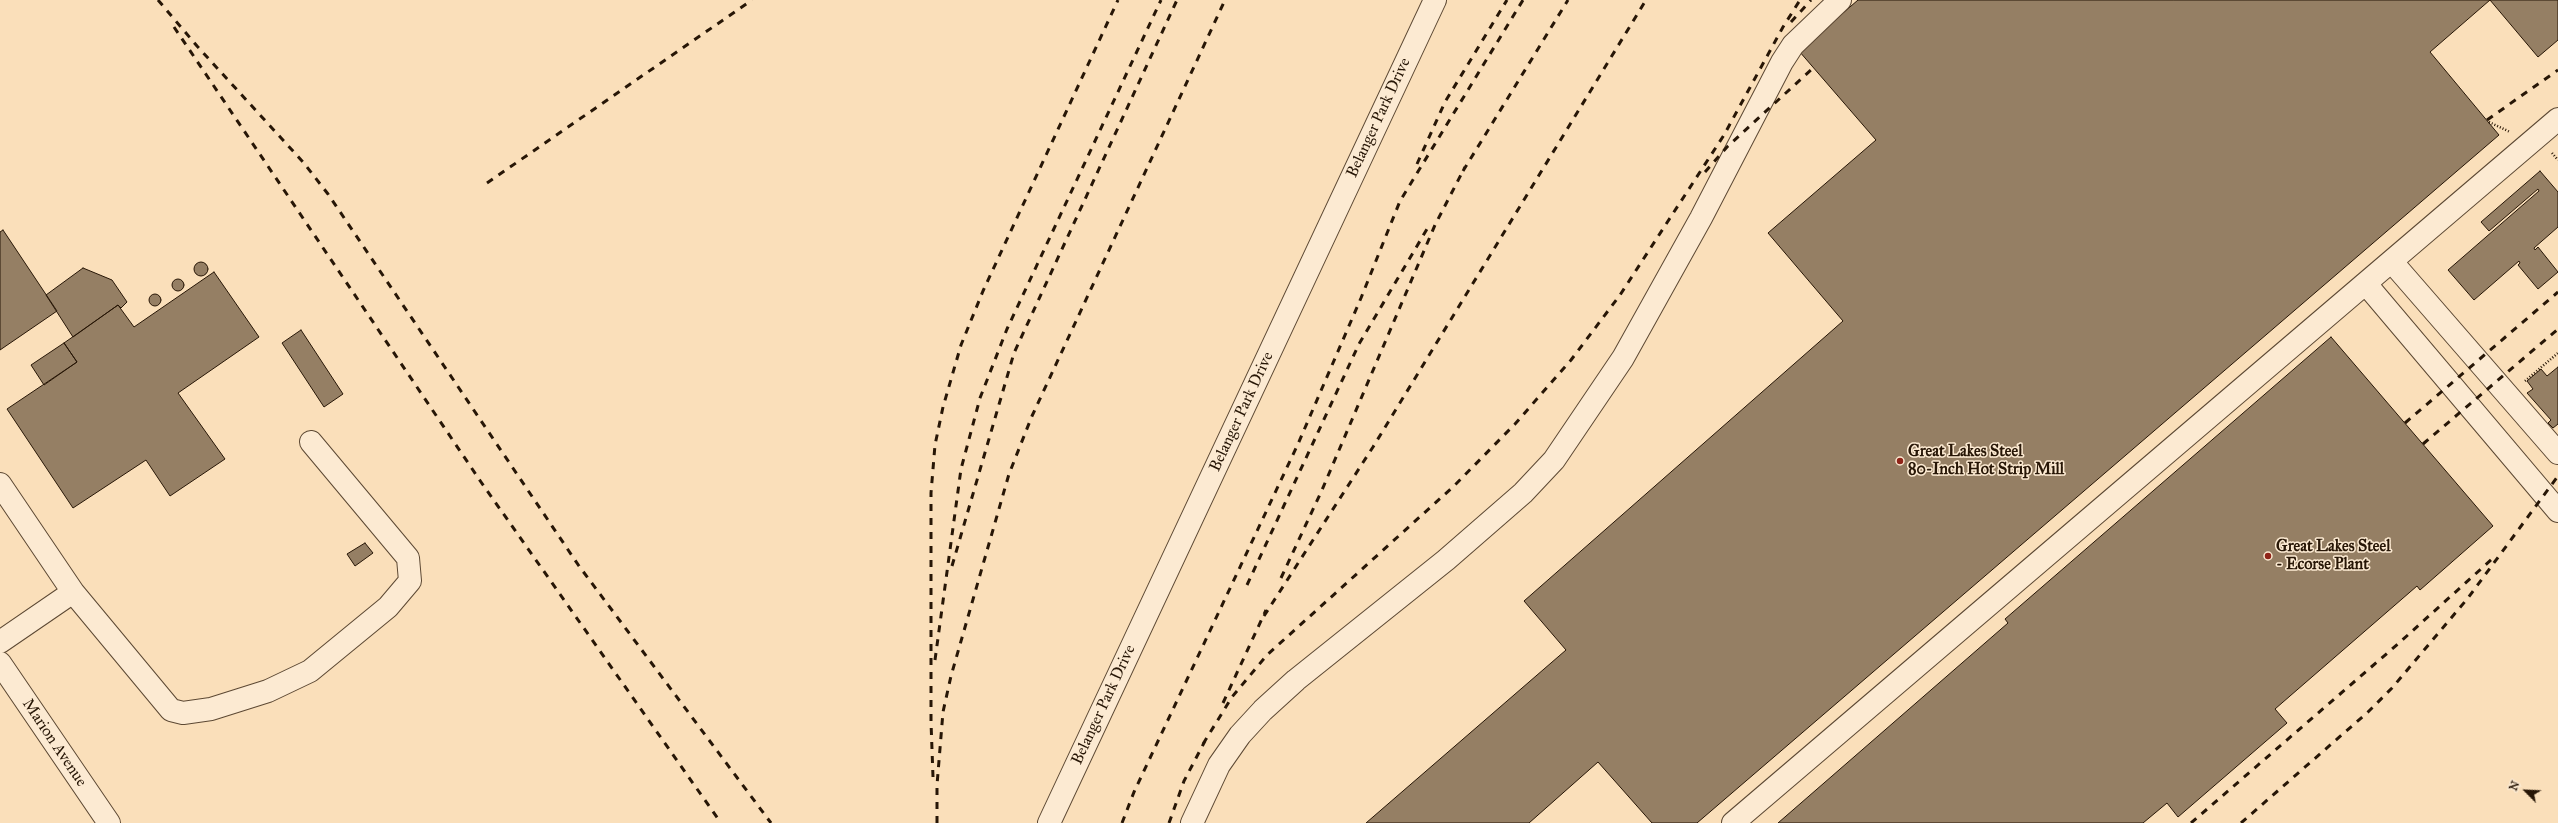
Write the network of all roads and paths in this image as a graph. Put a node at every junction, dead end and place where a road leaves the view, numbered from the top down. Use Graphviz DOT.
graph roads {
  1 [pos="1435,0"];
  2 [pos="1840,0"];
  3 [pos="2558,119"];
  4 [pos="2392,262"];
  5 [pos="2366,284"];
  6 [pos="2558,353"];
  7 [pos="2519,386"];
  8 [pos="311,442"];
  9 [pos="2558,453"];
  10 [pos="0,484"];
  11 [pos="2558,511"];
  12 [pos="73,592"];
  13 [pos="0,642"];
  14 [pos="0,663"];
  15 [pos="109,823"];
  16 [pos="1049,823"];
  17 [pos="1192,823"];
  18 [pos="1733,823"];
  1 -- 16 [label="street, Belanger Park Drive"];
  2 -- 17 [label="street"];
  3 -- 4 [label="street"];
  4 -- 5 [label="street"];
  4 -- 9 [label="street"];
  5 -- 11 [label="street"];
  5 -- 18 [label="street"];
  6 -- 7 [label="path"];
  8 -- 12 [label="street"];
  10 -- 12 [label="street"];
  12 -- 13 [label="street"];
  14 -- 15 [label="street, Marion Avenue"];
}
